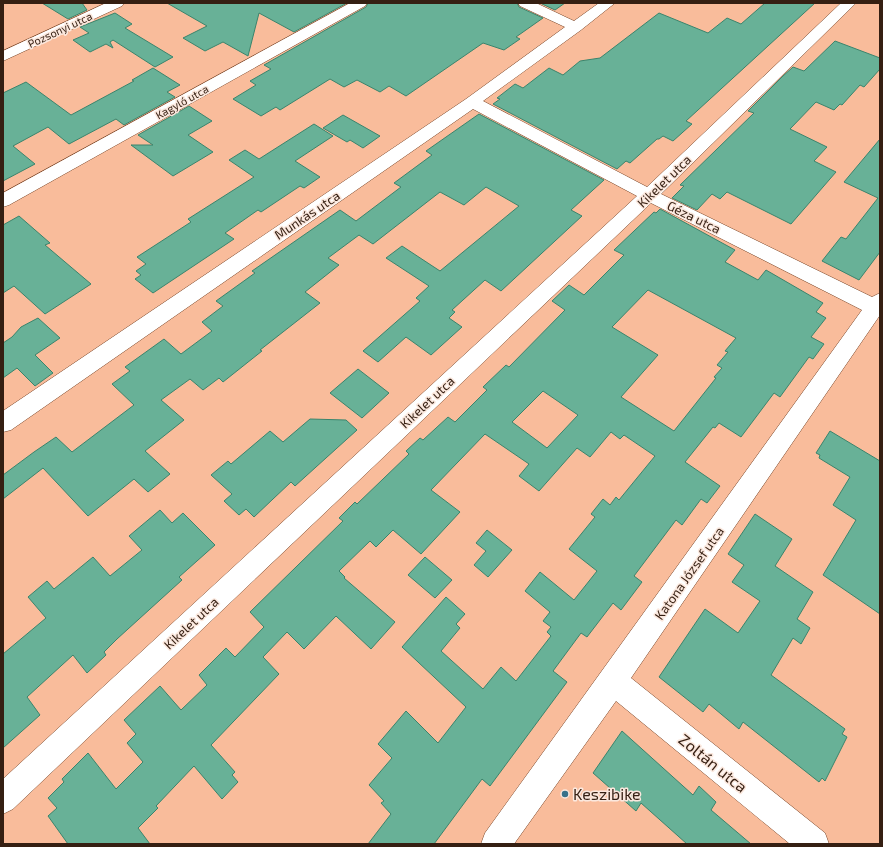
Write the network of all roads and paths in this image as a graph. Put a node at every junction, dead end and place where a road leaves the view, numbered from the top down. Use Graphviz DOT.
graph roads {
  1 [pos="117,3"];
  2 [pos="360,3"];
  3 [pos="525,3"];
  4 [pos="608,3"];
  5 [pos="849,3"];
  6 [pos="576,27"];
  7 [pos="3,57"];
  8 [pos="472,102"];
  9 [pos="649,194"];
  10 [pos="3,201"];
  11 [pos="878,303"];
  12 [pos="3,423"];
  13 [pos="613,681"];
  14 [pos="3,799"];
  15 [pos="496,844"];
  16 [pos="814,844"];
  1 -- 7 [label="street, Pozsonyi utca"];
  2 -- 10 [label="street, Kagyló utca"];
  3 -- 6 [label="street"];
  4 -- 6 [label="street, Munkás utca"];
  5 -- 9 [label="street, Kikelet utca"];
  6 -- 8 [label="street, Munkás utca"];
  8 -- 9 [label="street, Géza utca"];
  8 -- 12 [label="street, Munkás utca"];
  9 -- 11 [label="street, Géza utca"];
  9 -- 14 [label="street, Kikelet utca"];
  11 -- 13 [label="street, Katona József utca"];
  13 -- 15 [label="street, Katona József utca"];
  13 -- 16 [label="street, Zoltán utca"];
}
